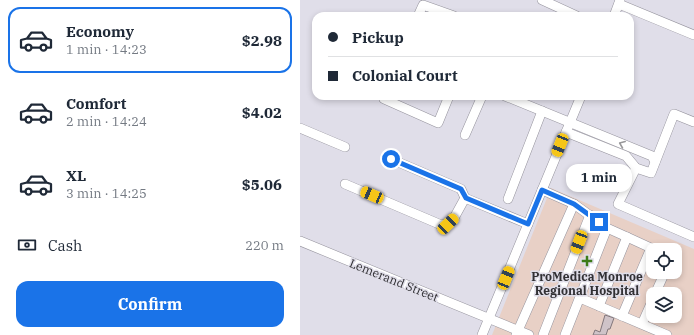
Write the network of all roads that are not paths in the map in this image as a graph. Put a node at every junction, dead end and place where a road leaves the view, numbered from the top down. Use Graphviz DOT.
graph roads {
  1 [pos="542,0"];
  2 [pos="620,2"];
  3 [pos="420,12"];
  4 [pos="443,12"];
  5 [pos="568,12"];
  6 [pos="616,12"];
  7 [pos="694,35"];
  8 [pos="386,100"];
  9 [pos="447,100"];
  10 [pos="480,100"];
  11 [pos="515,100"];
  12 [pos="579,100"];
  13 [pos="542,111"];
  14 [pos="570,122"];
  15 [pos="694,122"];
  16 [pos="300,128"];
  17 [pos="566,132"];
  18 [pos="465,135"];
  19 [pos="345,147"];
  20 [pos="391,159"];
  21 [pos="655,162"];
  22 [pos="636,168"];
  23 [pos="345,184"];
  24 [pos="542,190"];
  25 [pos="466,198"];
  26 [pos="508,199"];
  27 [pos="574,204"];
  28 [pos="590,215"];
  29 [pos="528,224"];
  30 [pos="608,228"];
  31 [pos="628,237"];
  32 [pos="694,237"];
  33 [pos="300,241"];
  34 [pos="646,245"];
  35 [pos="646,266"];
  36 [pos="580,298"];
  37 [pos="599,306"];
  38 [pos="646,315"];
  39 [pos="622,316"];
  40 [pos="489,319"];
  41 [pos="642,324"];
  42 [pos="517,333"];
  43 [pos="482,335"];
  44 [pos="529,335"];
  45 [pos="543,335"];
  46 [pos="565,335"];
  47 [pos="667,335"];
  1 -- 5 [label="street"];
  2 -- 6 [label="street"];
  2 -- 7 [label="street"];
  3 -- 4 [label="street"];
  8 -- 9 [label="street"];
  10 -- 18 [label="street"];
  11 -- 13 [label="street"];
  12 -- 14 [label="street"];
  13 -- 14 [label="street"];
  13 -- 26 [label="street"];
  14 -- 17 [label="street"];
  21 -- 14 [label="street, one-way"];
  15 -- 21 [label="street"];
  16 -- 19 [label="street"];
  17 -- 22 [label="street"];
  17 -- 24 [label="street"];
  20 -- 25 [label="street"];
  21 -- 22 [label="street"];
  22 -- 32 [label="street"];
  23 -- 25 [label="street"];
  24 -- 27 [label="street"];
  24 -- 29 [label="street"];
  25 -- 29 [label="street"];
  27 -- 28 [label="street"];
  27 -- 42 [label="street"];
  28 -- 30 [label="street"];
  28 -- 45 [label="street"];
  29 -- 40 [label="street"];
  30 -- 31 [label="street"];
  30 -- 36 [label="street"];
  31 -- 34 [label="street"];
  31 -- 37 [label="street"];
  33 -- 40 [label="street, Lemerand Street"];
  35 -- 39 [label="street"];
  36 -- 37 [label="street"];
  36 -- 46 [label="street"];
  37 -- 39 [label="street"];
  38 -- 41 [label="street"];
  39 -- 41 [label="street"];
  40 -- 42 [label="street, Lemerand Street"];
  40 -- 43 [label="street"];
  41 -- 47 [label="street"];
  42 -- 44 [label="street, Lemerand Street"];
}
